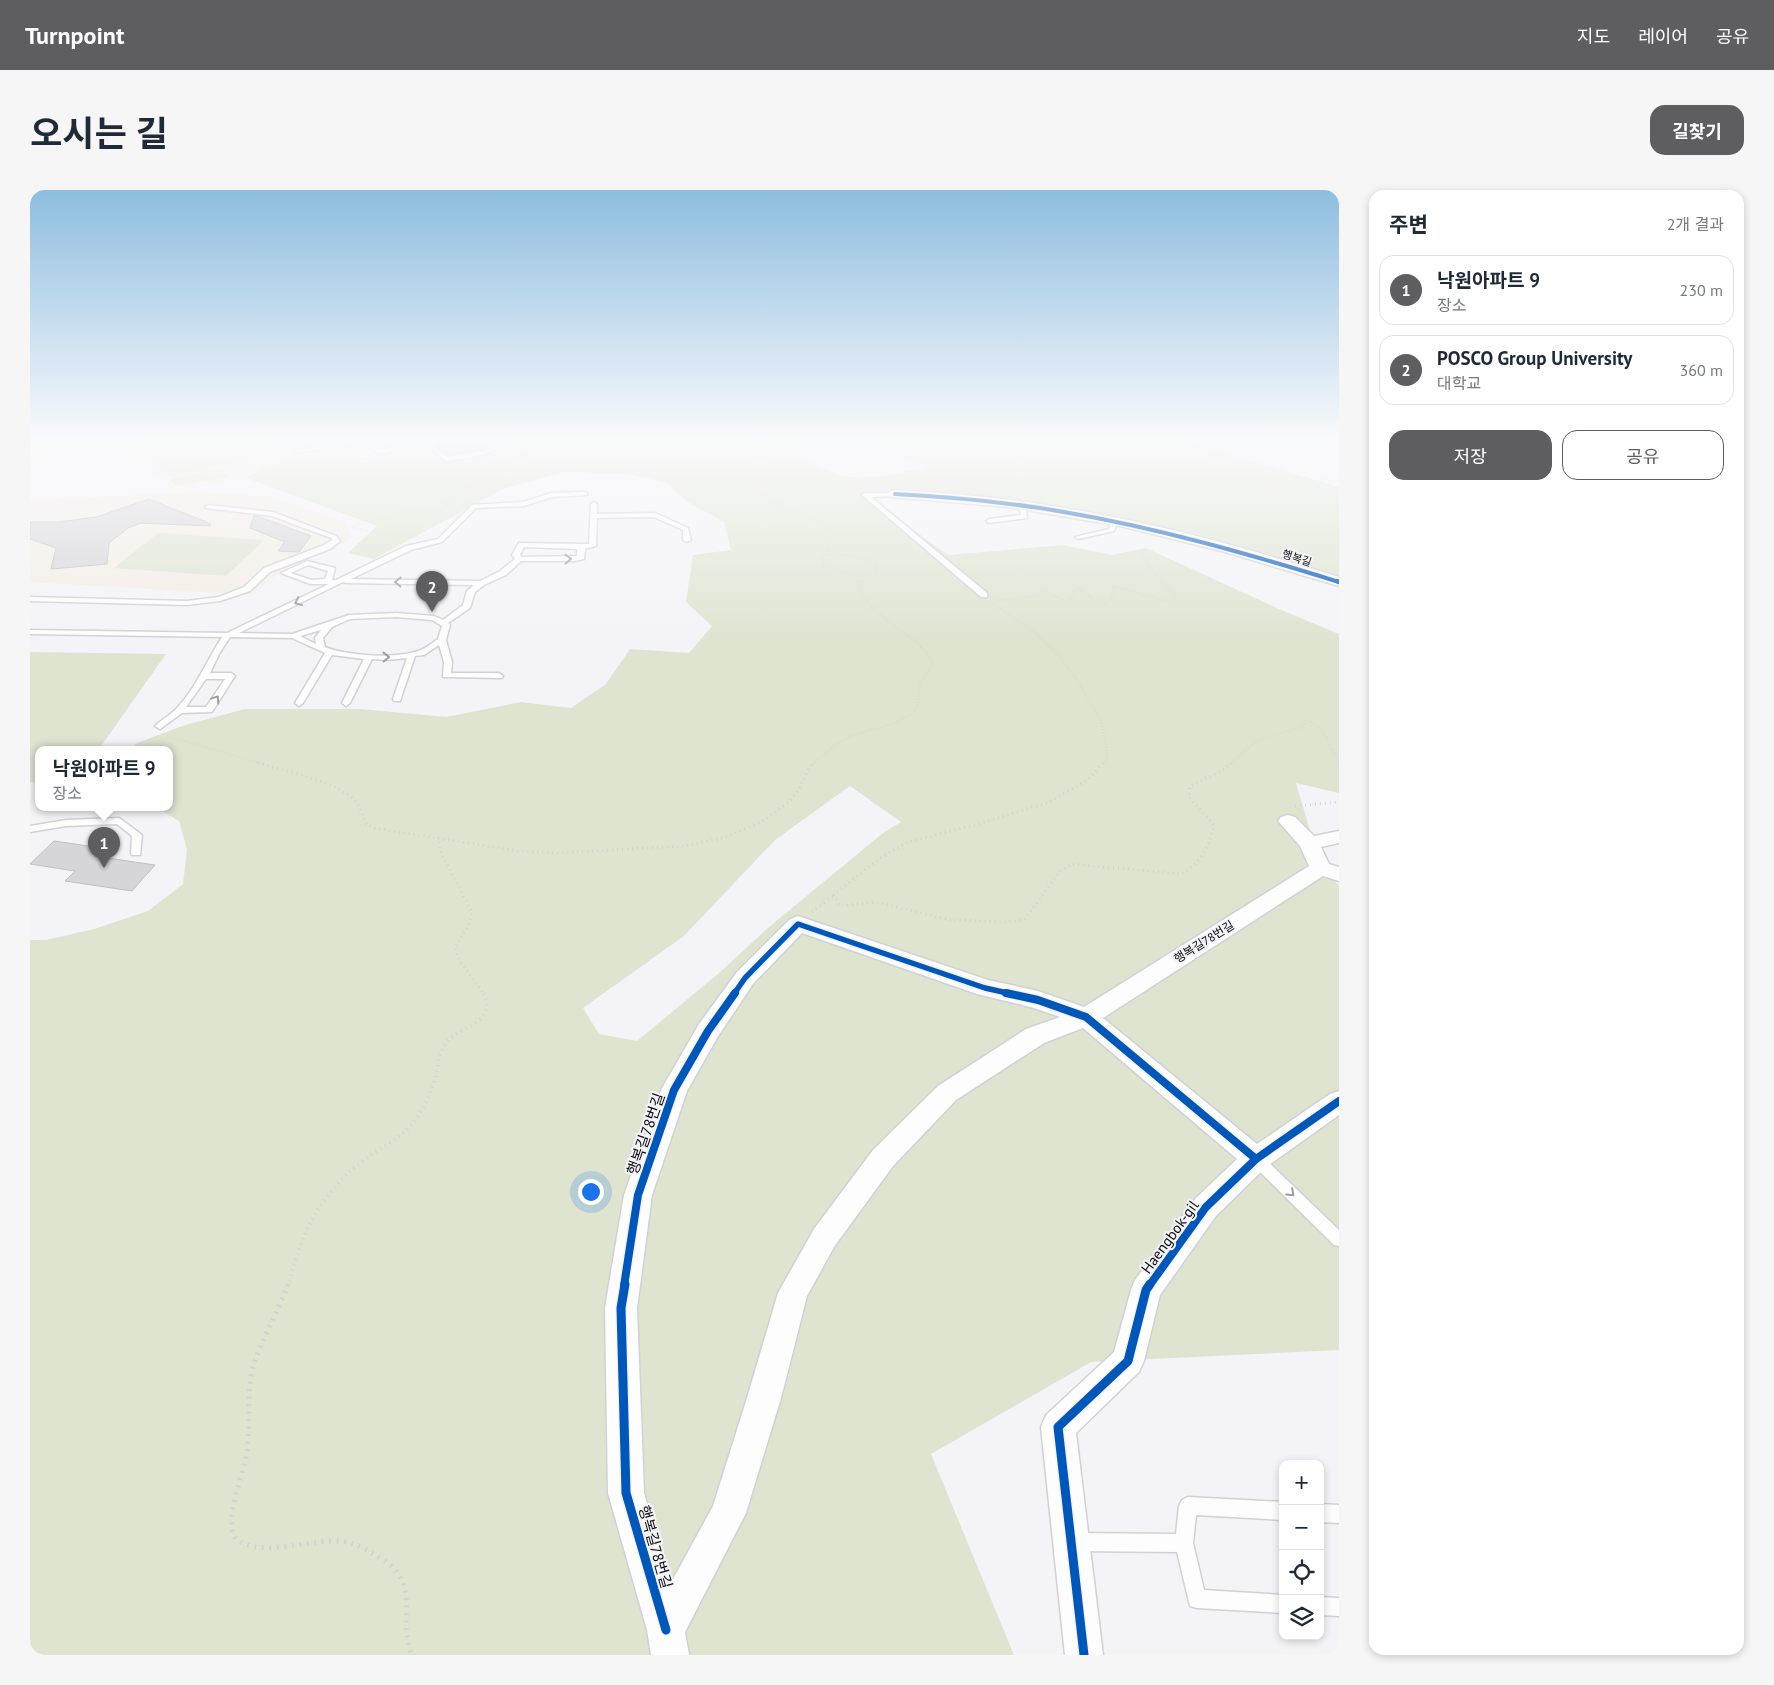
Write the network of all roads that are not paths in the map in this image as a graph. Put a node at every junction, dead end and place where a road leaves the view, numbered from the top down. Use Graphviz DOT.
graph roads {
  1 [pos="473,507"];
  2 [pos="594,507"];
  3 [pos="879,507"];
  4 [pos="1023,507"];
  5 [pos="1042,507"];
  6 [pos="208,508"];
  7 [pos="593,516"];
  8 [pos="1115,520"];
  9 [pos="989,521"];
  10 [pos="1078,537"];
  11 [pos="687,540"];
  12 [pos="581,547"];
  13 [pos="519,559"];
  14 [pos="328,581"];
  15 [pos="340,582"];
  16 [pos="1339,582"];
  17 [pos="481,583"];
  18 [pos="984,595"];
  19 [pos="30,599"];
  20 [pos="443,624"];
  21 [pos="329,625"];
  22 [pos="30,632"];
  23 [pos="228,635"];
  24 [pos="293,636"];
  25 [pos="442,640"];
  26 [pos="325,650"];
  27 [pos="412,654"];
  28 [pos="369,656"];
  29 [pos="204,676"];
  30 [pos="498,676"];
  31 [pos="397,699"];
  32 [pos="299,703"];
  33 [pos="346,703"];
  34 [pos="180,710"];
  35 [pos="160,726"];
  36 [pos="1288,821"];
  37 [pos="30,829"];
  38 [pos="1339,837"];
  39 [pos="1308,843"];
  40 [pos="136,853"];
  41 [pos="1330,871"];
  42 [pos="1086,1017"];
  43 [pos="1339,1101"];
  44 [pos="1256,1159"];
  45 [pos="1339,1240"];
  46 [pos="1279,1511"];
  47 [pos="1324,1513"];
  48 [pos="1339,1514"];
  49 [pos="1070,1542"];
  50 [pos="1184,1543"];
  51 [pos="1279,1604"];
  52 [pos="1324,1606"];
  53 [pos="1339,1607"];
  54 [pos="668,1642"];
  55 [pos="1084,1655"];
  1 -- 15 [label="lane"];
  2 -- 7 [label="lane"];
  3 -- 18 [label="lane"];
  4 -- 9 [label="lane"];
  5 -- 8 [label="street, 행복길"];
  6 -- 19 [label="lane"];
  7 -- 11 [label="lane"];
  7 -- 12 [label="lane"];
  8 -- 10 [label="lane"];
  8 -- 16 [label="street, 행복길"];
  13 -- 12 [label="lane, one-way"];
  12 -- 13 [label="lane"];
  13 -- 17 [label="lane"];
  14 -- 14 [label="lane"];
  14 -- 15 [label="lane"];
  17 -- 15 [label="lane, one-way"];
  15 -- 23 [label="lane, one-way"];
  17 -- 20 [label="lane"];
  20 -- 21 [label="lane"];
  20 -- 25 [label="lane"];
  21 -- 24 [label="lane"];
  21 -- 26 [label="lane"];
  22 -- 23 [label="lane"];
  23 -- 24 [label="lane"];
  23 -- 29 [label="lane"];
  24 -- 26 [label="lane"];
  25 -- 27 [label="lane"];
  25 -- 30 [label="lane"];
  26 -- 28 [label="lane"];
  26 -- 32 [label="lane"];
  28 -- 27 [label="lane, one-way"];
  27 -- 31 [label="lane"];
  28 -- 33 [label="lane"];
  29 -- 34 [label="lane"];
  34 -- 29 [label="lane, one-way"];
  34 -- 35 [label="lane"];
  36 -- 39 [label="street"];
  37 -- 40 [label="lane"];
  38 -- 39 [label="street"];
  39 -- 41 [label="street"];
  41 -- 42 [label="street, 행복길78번길"];
  42 -- 44 [label="street"];
  42 -- 54 [label="street, 행복길78번길"];
  42 -- 54 [label="street, 행복길78번길"];
  43 -- 44 [label="street, Haengbok-gil"];
  44 -- 45 [label="lane, one-way"];
  44 -- 49 [label="street, Haengbok-gil"];
  46 -- 50 [label="lane"];
  47 -- 48 [label="lane"];
  49 -- 50 [label="lane"];
  49 -- 55 [label="street, Haengbok-gil"];
  50 -- 51 [label="lane"];
  52 -- 53 [label="lane"];
}
